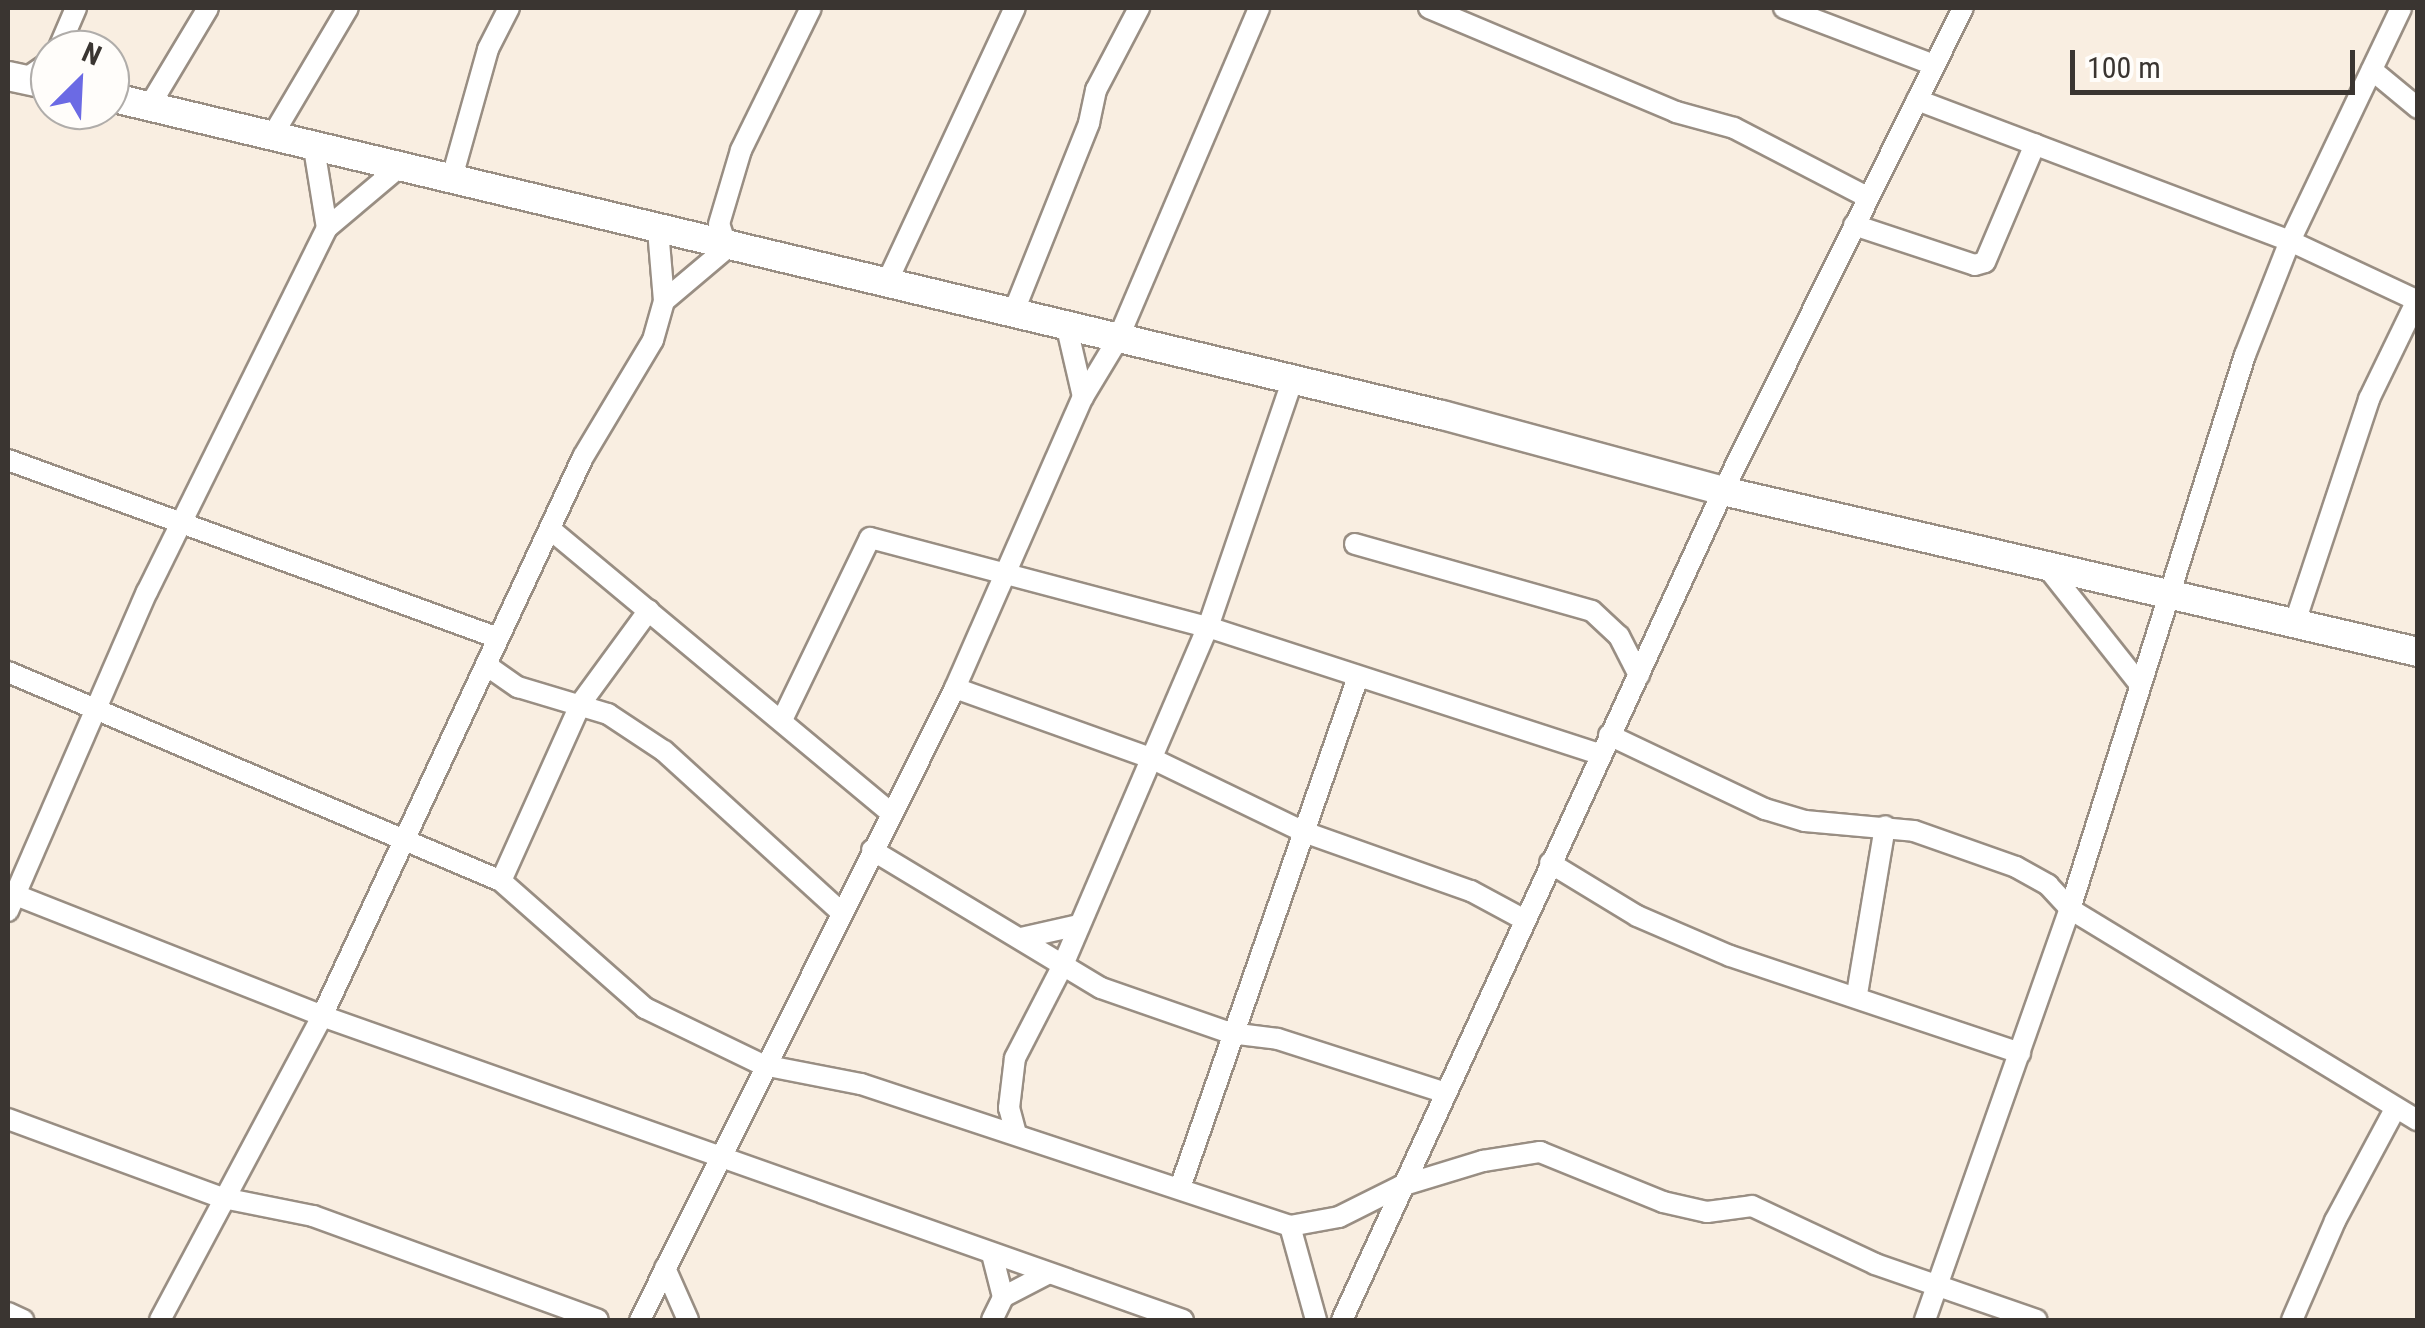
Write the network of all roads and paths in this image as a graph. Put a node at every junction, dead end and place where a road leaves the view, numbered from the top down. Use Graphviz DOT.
graph roads {
  1 [pos="208,8"];
  2 [pos="348,8"];
  3 [pos="509,8"];
  4 [pos="811,8"];
  5 [pos="1014,8"];
  6 [pos="1139,8"];
  7 [pos="1259,8"];
  8 [pos="1429,8"];
  9 [pos="1784,8"];
  10 [pos="1963,8"];
  11 [pos="2401,8"];
  12 [pos="1934,65"];
  13 [pos="2372,70"];
  14 [pos="1917,100"];
  15 [pos="130,101"];
  16 [pos="150,105"];
  17 [pos="2418,108"];
  18 [pos="271,138"];
  19 [pos="2035,144"];
  20 [pos="314,148"];
  21 [pos="398,168"];
  22 [pos="451,181"];
  23 [pos="1868,198"];
  24 [pos="1854,225"];
  25 [pos="326,228"];
  26 [pos="658,230"];
  27 [pos="2290,240"];
  28 [pos="726,248"];
  29 [pos="886,282"];
  30 [pos="2417,299"];
  31 [pos="664,301"];
  32 [pos="1012,316"];
  33 [pos="1067,328"];
  34 [pos="1118,339"];
  35 [pos="1292,380"];
  36 [pos="1083,397"];
  37 [pos="8,460"];
  38 [pos="1723,491"];
  39 [pos="183,520"];
  40 [pos="550,528"];
  41 [pos="1355,544"];
  42 [pos="2043,562"];
  43 [pos="1008,573"];
  44 [pos="2167,590"];
  45 [pos="649,610"];
  46 [pos="2295,622"];
  47 [pos="1208,627"];
  48 [pos="498,638"];
  49 [pos="2418,652"];
  50 [pos="486,665"];
  51 [pos="8,672"];
  52 [pos="1639,675"];
  53 [pos="1358,677"];
  54 [pos="2138,682"];
  55 [pos="955,688"];
  56 [pos="581,703"];
  57 [pos="94,712"];
  58 [pos="782,720"];
  59 [pos="1604,744"];
  60 [pos="1153,759"];
  61 [pos="890,812"];
  62 [pos="1885,826"];
  63 [pos="1304,832"];
  64 [pos="403,844"];
  65 [pos="872,850"];
  66 [pos="1550,863"];
  67 [pos="501,882"];
  68 [pos="10,899"];
  69 [pos="2070,909"];
  70 [pos="839,910"];
  71 [pos="1523,919"];
  72 [pos="1079,924"];
  73 [pos="1021,938"];
  74 [pos="1062,967"];
  75 [pos="1857,994"];
  76 [pos="322,1016"];
  77 [pos="1230,1033"];
  78 [pos="2020,1053"];
  79 [pos="763,1064"];
  80 [pos="1442,1092"];
  81 [pos="2395,1109"];
  82 [pos="8,1119"];
  83 [pos="2418,1121"];
  84 [pos="1015,1130"];
  85 [pos="718,1158"];
  86 [pos="1181,1185"];
  87 [pos="1401,1186"];
  88 [pos="223,1198"];
  89 [pos="1290,1226"];
  90 [pos="992,1254"];
  91 [pos="664,1268"];
  92 [pos="1047,1274"];
  93 [pos="1938,1288"];
  94 [pos="1003,1298"];
  95 [pos="8,1313"];
  96 [pos="1347,1319"];
  97 [pos="23,1320"];
  98 [pos="160,1320"];
  99 [pos="598,1320"];
  100 [pos="640,1320"];
  101 [pos="688,1320"];
  102 [pos="992,1320"];
  103 [pos="1182,1320"];
  104 [pos="1316,1320"];
  105 [pos="1925,1320"];
  106 [pos="2037,1320"];
  107 [pos="2292,1320"];
  1 -- 16 [label="street"];
  2 -- 18 [label="street"];
  3 -- 22 [label="street"];
  4 -- 28 [label="street"];
  5 -- 29 [label="street"];
  6 -- 32 [label="street"];
  7 -- 34 [label="street"];
  8 -- 23 [label="street"];
  9 -- 12 [label="street"];
  10 -- 12 [label="street"];
  11 -- 13 [label="street"];
  12 -- 14 [label="street"];
  13 -- 17 [label="street"];
  13 -- 27 [label="street"];
  14 -- 19 [label="street"];
  14 -- 23 [label="street"];
  15 -- 16 [label="street"];
  16 -- 18 [label="street"];
  18 -- 20 [label="street"];
  19 -- 24 [label="street"];
  19 -- 27 [label="street"];
  20 -- 21 [label="street"];
  20 -- 25 [label="street"];
  21 -- 22 [label="street"];
  21 -- 25 [label="street"];
  22 -- 26 [label="street"];
  23 -- 24 [label="street"];
  24 -- 38 [label="street"];
  25 -- 39 [label="street"];
  26 -- 28 [label="street"];
  26 -- 31 [label="street"];
  27 -- 30 [label="street"];
  27 -- 44 [label="street"];
  28 -- 29 [label="street"];
  28 -- 31 [label="street"];
  29 -- 32 [label="street"];
  30 -- 46 [label="street"];
  31 -- 40 [label="street"];
  32 -- 33 [label="street"];
  33 -- 34 [label="street"];
  33 -- 36 [label="street"];
  34 -- 35 [label="street"];
  34 -- 36 [label="street"];
  35 -- 38 [label="street"];
  35 -- 47 [label="street"];
  36 -- 43 [label="street"];
  37 -- 39 [label="street"];
  38 -- 42 [label="street"];
  38 -- 52 [label="street"];
  39 -- 48 [label="street"];
  39 -- 57 [label="street"];
  40 -- 45 [label="street"];
  40 -- 48 [label="street"];
  41 -- 52 [label="street"];
  42 -- 44 [label="street"];
  42 -- 54 [label="street"];
  43 -- 47 [label="street"];
  43 -- 55 [label="street"];
  43 -- 58 [label="street"];
  44 -- 46 [label="street"];
  44 -- 54 [label="street"];
  45 -- 56 [label="street"];
  45 -- 58 [label="street"];
  46 -- 49 [label="street"];
  47 -- 53 [label="street"];
  47 -- 60 [label="street"];
  48 -- 50 [label="street"];
  50 -- 56 [label="street"];
  50 -- 64 [label="street"];
  51 -- 57 [label="street"];
  52 -- 59 [label="street"];
  53 -- 59 [label="street"];
  53 -- 63 [label="street"];
  54 -- 69 [label="street"];
  55 -- 60 [label="street"];
  55 -- 61 [label="street"];
  56 -- 67 [label="street"];
  56 -- 70 [label="street"];
  57 -- 64 [label="street"];
  57 -- 68 [label="street"];
  58 -- 61 [label="street"];
  59 -- 62 [label="street"];
  59 -- 66 [label="street"];
  60 -- 63 [label="street"];
  60 -- 72 [label="street"];
  61 -- 65 [label="street"];
  62 -- 69 [label="street"];
  62 -- 75 [label="street"];
  63 -- 71 [label="street"];
  63 -- 77 [label="street"];
  64 -- 67 [label="street"];
  64 -- 76 [label="street"];
  65 -- 70 [label="street"];
  65 -- 73 [label="street"];
  66 -- 71 [label="street"];
  66 -- 75 [label="street"];
  67 -- 79 [label="street"];
  68 -- 76 [label="street"];
  69 -- 78 [label="street"];
  69 -- 81 [label="street"];
  70 -- 79 [label="street"];
  71 -- 80 [label="street"];
  72 -- 73 [label="street"];
  72 -- 74 [label="street"];
  73 -- 74 [label="street"];
  74 -- 77 [label="street"];
  74 -- 84 [label="street"];
  75 -- 78 [label="street"];
  76 -- 85 [label="street"];
  76 -- 88 [label="street"];
  77 -- 80 [label="street"];
  77 -- 86 [label="street"];
  78 -- 93 [label="street"];
  79 -- 84 [label="street"];
  79 -- 85 [label="street"];
  80 -- 87 [label="street"];
  81 -- 83 [label="street"];
  81 -- 107 [label="street"];
  82 -- 88 [label="street"];
  84 -- 86 [label="street"];
  85 -- 90 [label="street"];
  85 -- 91 [label="street"];
  86 -- 89 [label="street"];
  87 -- 89 [label="street"];
  87 -- 93 [label="street"];
  87 -- 96 [label="street"];
  88 -- 98 [label="street"];
  88 -- 99 [label="street"];
  89 -- 104 [label="street"];
  90 -- 92 [label="street"];
  90 -- 94 [label="street"];
  91 -- 100 [label="street"];
  91 -- 101 [label="street"];
  92 -- 94 [label="street"];
  92 -- 103 [label="street"];
  93 -- 105 [label="street"];
  93 -- 106 [label="street"];
  94 -- 102 [label="street"];
  95 -- 97 [label="street"];
}
